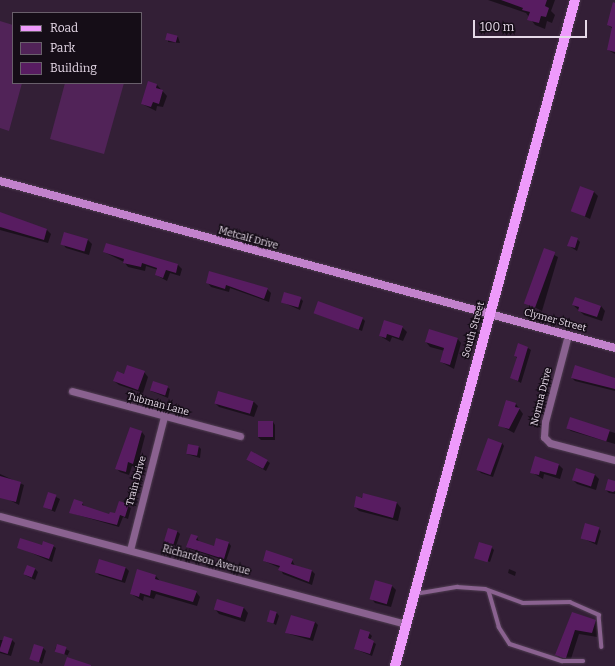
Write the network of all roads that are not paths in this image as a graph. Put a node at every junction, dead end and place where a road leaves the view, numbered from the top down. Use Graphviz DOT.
graph roads {
  1 [pos="575,0"];
  2 [pos="0,181"];
  3 [pos="491,314"];
  4 [pos="568,335"];
  5 [pos="615,348"];
  6 [pos="72,391"];
  7 [pos="164,417"];
  8 [pos="240,436"];
  9 [pos="615,460"];
  10 [pos="0,516"];
  11 [pos="130,550"];
  12 [pos="489,591"];
  13 [pos="414,594"];
  14 [pos="406,624"];
  15 [pos="602,647"];
  16 [pos="583,661"];
  17 [pos="395,666"];
  1 -- 3 [label="main road, South Street"];
  2 -- 3 [label="street, Metcalf Drive"];
  3 -- 4 [label="street, Clymer Street"];
  3 -- 13 [label="main road, South Street"];
  4 -- 5 [label="street, Clymer Street"];
  4 -- 9 [label="street, Norma Drive"];
  6 -- 7 [label="street, Tubman Lane"];
  7 -- 8 [label="street, Tubman Lane"];
  7 -- 11 [label="street, Train Drive"];
  10 -- 11 [label="street, Richardson Avenue"];
  11 -- 14 [label="street, Richardson Avenue"];
  12 -- 13 [label="lane"];
  12 -- 15 [label="lane"];
  12 -- 16 [label="lane"];
  13 -- 14 [label="main road, South Street"];
  14 -- 17 [label="main road, South Street"];
}
